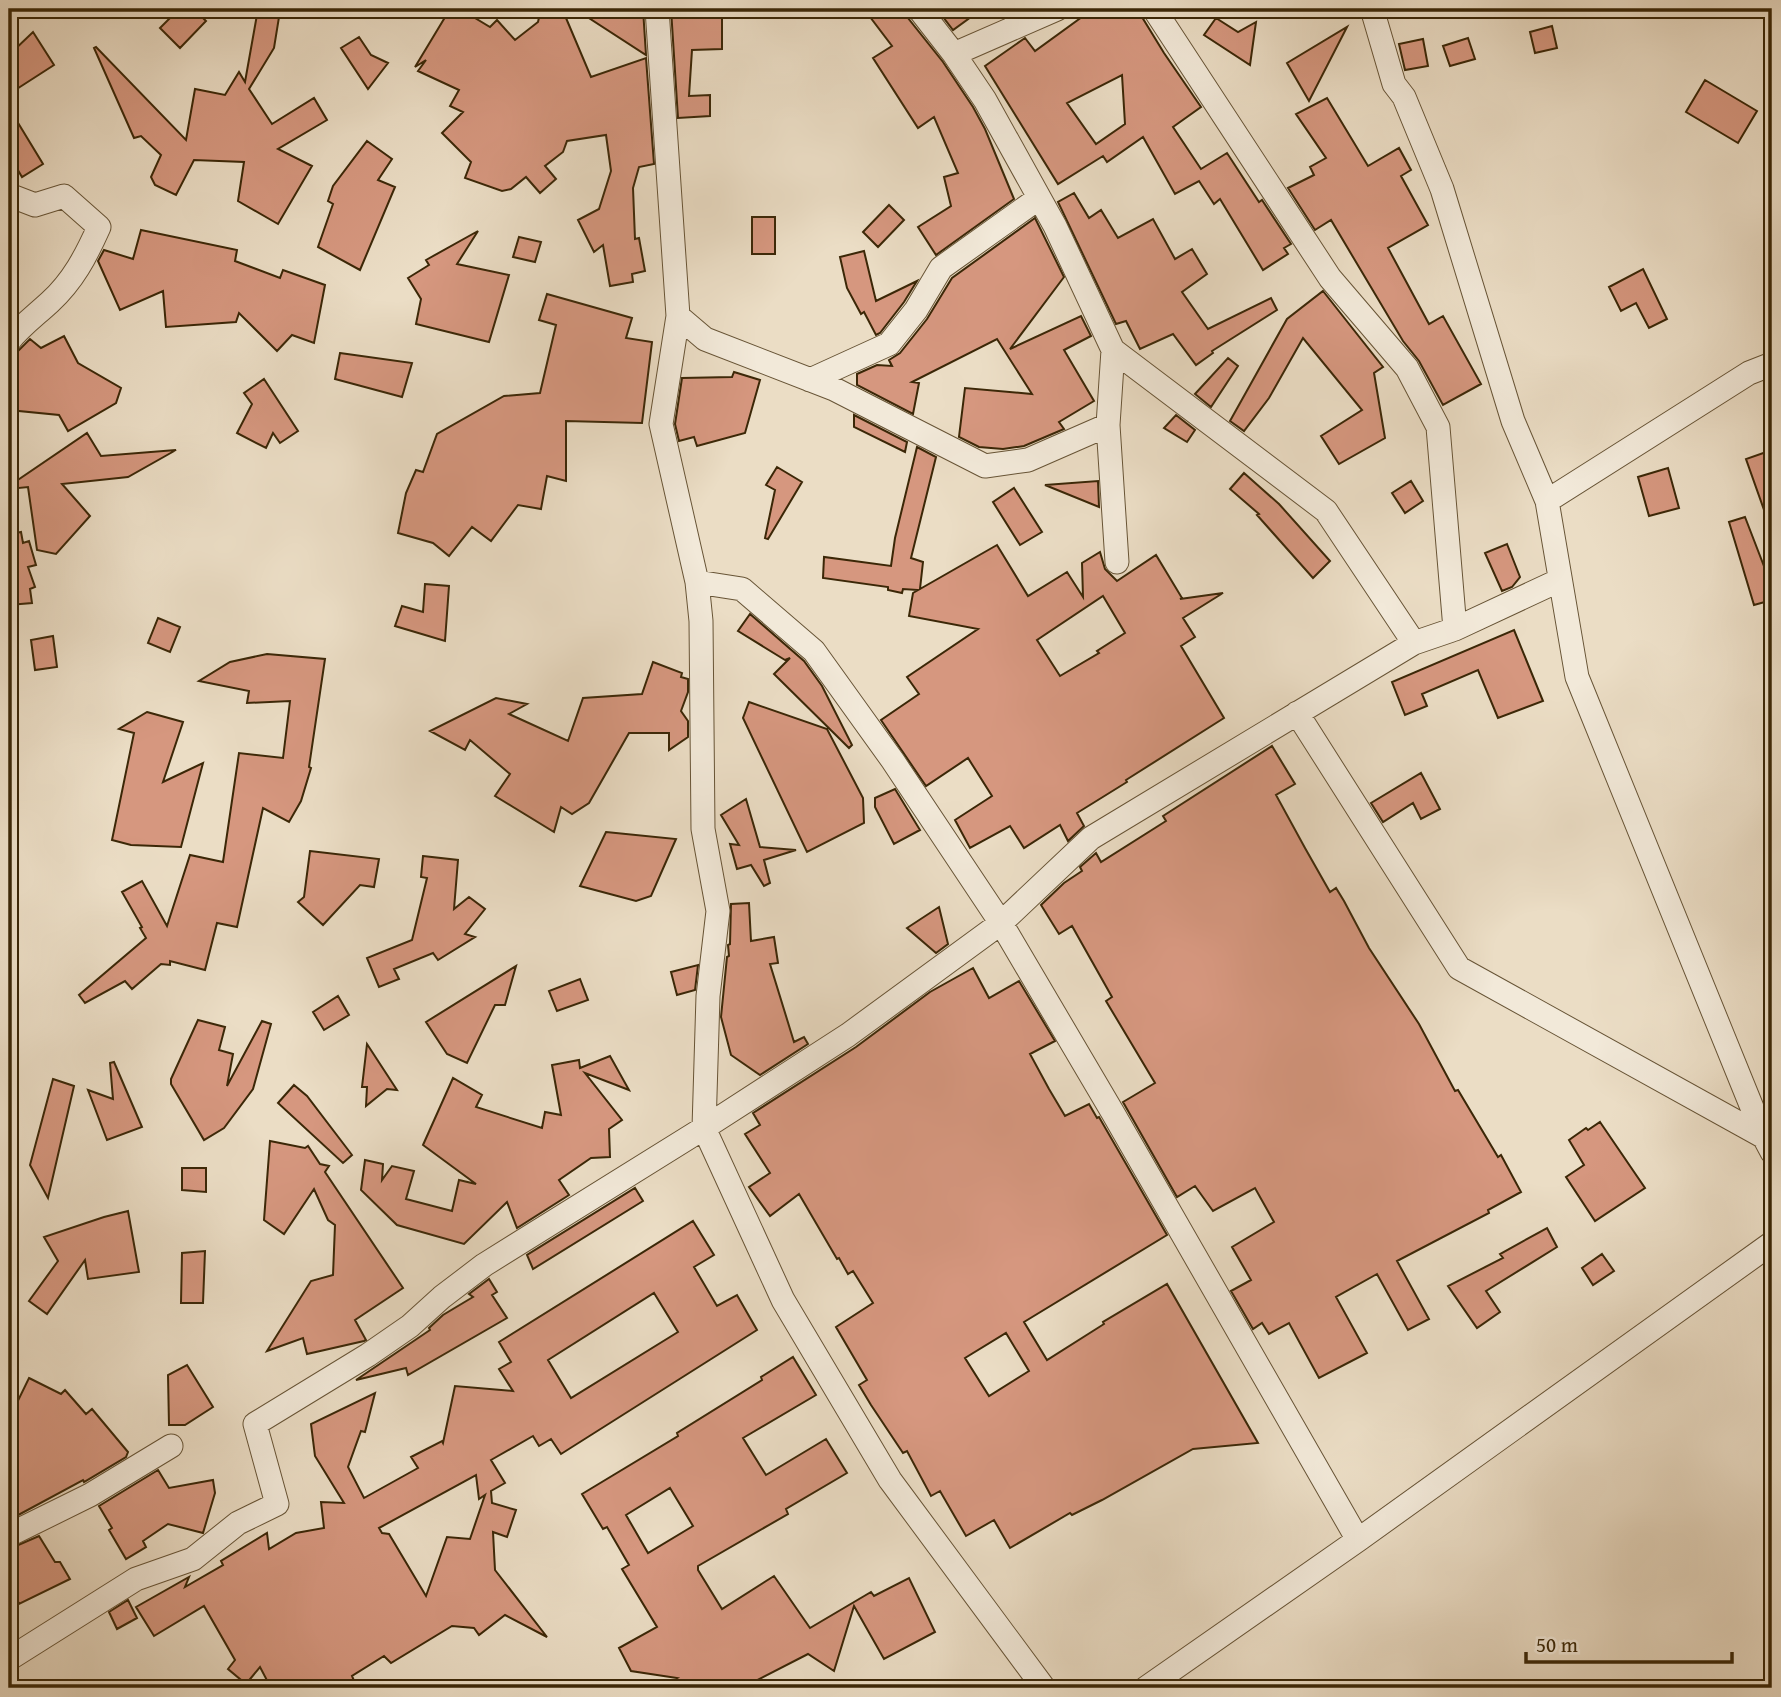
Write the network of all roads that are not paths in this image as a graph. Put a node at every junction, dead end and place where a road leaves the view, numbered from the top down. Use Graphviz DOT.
graph roads {
  1 [pos="657,9"];
  2 [pos="919,9"];
  3 [pos="1057,9"];
  4 [pos="1154,9"];
  5 [pos="1372,9"];
  6 [pos="954,54"];
  7 [pos="9,195"];
  8 [pos="1039,198"];
  9 [pos="678,316"];
  10 [pos="9,341"];
  11 [pos="1113,351"];
  12 [pos="1772,364"];
  13 [pos="810,380"];
  14 [pos="1108,425"];
  15 [pos="1547,501"];
  16 [pos="1117,562"];
  17 [pos="1560,580"];
  18 [pos="697,582"];
  19 [pos="1455,629"];
  20 [pos="1414,642"];
  21 [pos="1297,713"];
  22 [pos="1001,923"];
  23 [pos="704,1129"];
  24 [pos="1768,1145"];
  25 [pos="1772,1243"];
  26 [pos="171,1446"];
  27 [pos="9,1535"];
  28 [pos="1358,1540"];
  29 [pos="9,1659"];
  30 [pos="1044,1688"];
  31 [pos="1146,1688"];
  1 -- 9 [label="street"];
  2 -- 6 [label="street"];
  3 -- 6 [label="street"];
  4 -- 19 [label="street"];
  5 -- 15 [label="street"];
  6 -- 8 [label="street"];
  7 -- 10 [label="street"];
  8 -- 11 [label="street"];
  8 -- 13 [label="street"];
  9 -- 13 [label="street"];
  9 -- 18 [label="street"];
  11 -- 14 [label="street"];
  11 -- 20 [label="street"];
  12 -- 15 [label="street"];
  13 -- 14 [label="street"];
  14 -- 16 [label="street"];
  15 -- 17 [label="street"];
  17 -- 19 [label="street"];
  17 -- 24 [label="street"];
  18 -- 22 [label="street"];
  18 -- 23 [label="street"];
  19 -- 20 [label="street"];
  20 -- 21 [label="street"];
  21 -- 22 [label="street"];
  21 -- 24 [label="street"];
  22 -- 23 [label="street"];
  22 -- 28 [label="street"];
  23 -- 29 [label="street"];
  23 -- 30 [label="street"];
  25 -- 28 [label="street"];
  26 -- 27 [label="street"];
  28 -- 31 [label="street"];
}
